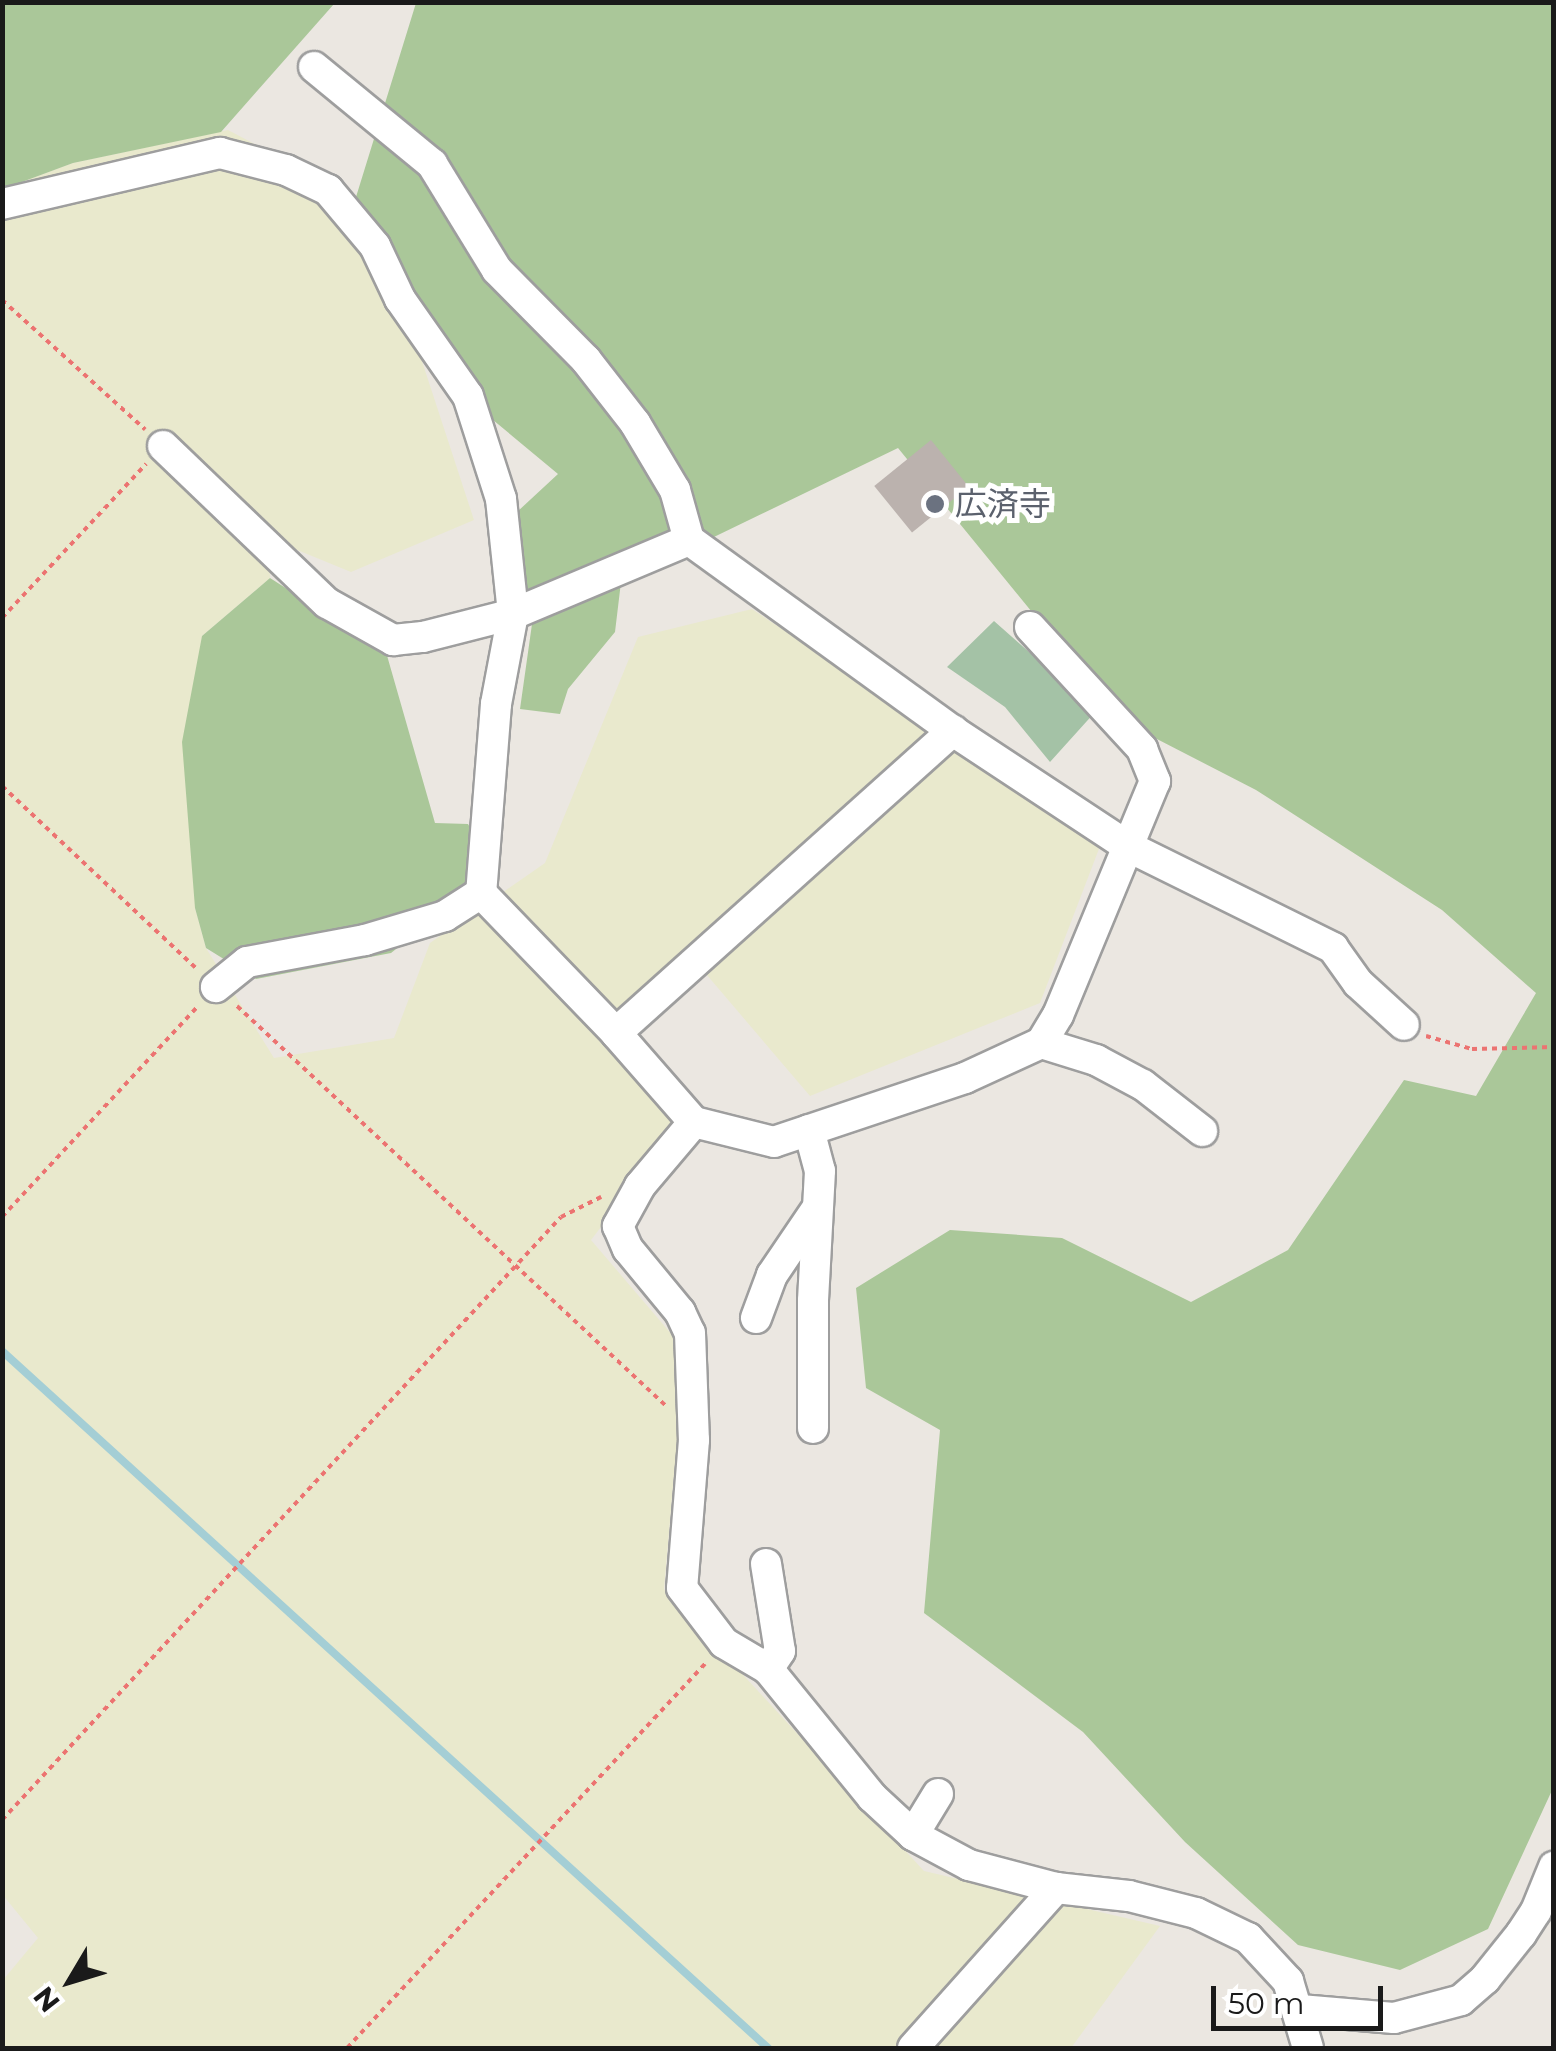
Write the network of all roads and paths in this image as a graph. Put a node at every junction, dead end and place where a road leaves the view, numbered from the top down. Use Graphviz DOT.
graph roads {
  1 [pos="314,67"];
  2 [pos="2,204"];
  3 [pos="2,300"];
  4 [pos="163,446"];
  5 [pos="689,540"];
  6 [pos="513,614"];
  7 [pos="2,618"];
  8 [pos="1030,627"];
  9 [pos="954,731"];
  10 [pos="2,786"];
  11 [pos="1129,847"];
  12 [pos="480,893"];
  13 [pos="216,987"];
  14 [pos="1404,1025"];
  15 [pos="616,1033"];
  16 [pos="1041,1042"];
  17 [pos="1554,1047"];
  18 [pos="694,1122"];
  19 [pos="809,1130"];
  20 [pos="1202,1131"];
  21 [pos="640,1186"];
  22 [pos="818,1207"];
  23 [pos="2,1217"];
  24 [pos="516,1266"];
  25 [pos="756,1318"];
  26 [pos="813,1428"];
  27 [pos="694,1432"];
  28 [pos="766,1564"];
  29 [pos="724,1643"];
  30 [pos="768,1669"];
  31 [pos="938,1794"];
  32 [pos="2,1820"];
  33 [pos="913,1835"];
  34 [pos="1554,1867"];
  35 [pos="1056,1888"];
  36 [pos="1521,1934"];
  37 [pos="1554,1934"];
  38 [pos="1302,2036"];
  39 [pos="348,2048"];
  40 [pos="913,2048"];
  1 -- 5 [label="street"];
  2 -- 6 [label="street"];
  3 -- 4 [label="path"];
  4 -- 6 [label="street"];
  4 -- 7 [label="path"];
  5 -- 6 [label="street"];
  5 -- 9 [label="street"];
  6 -- 12 [label="street"];
  8 -- 11 [label="street"];
  9 -- 11 [label="street"];
  9 -- 15 [label="street"];
  10 -- 13 [label="path"];
  11 -- 14 [label="street"];
  11 -- 16 [label="street"];
  12 -- 13 [label="street"];
  12 -- 15 [label="street"];
  13 -- 23 [label="path"];
  13 -- 24 [label="path"];
  14 -- 17 [label="path"];
  15 -- 18 [label="street"];
  16 -- 19 [label="street"];
  16 -- 20 [label="street"];
  18 -- 19 [label="street"];
  18 -- 21 [label="street"];
  19 -- 22 [label="street"];
  21 -- 24 [label="path"];
  21 -- 27 [label="street"];
  22 -- 25 [label="street"];
  22 -- 26 [label="street"];
  24 -- 27 [label="path"];
  24 -- 32 [label="path"];
  27 -- 29 [label="street"];
  28 -- 30 [label="street"];
  29 -- 30 [label="street"];
  29 -- 39 [label="path"];
  30 -- 33 [label="street"];
  31 -- 33 [label="street"];
  33 -- 35 [label="street"];
  34 -- 36 [label="street"];
  35 -- 38 [label="street"];
  35 -- 40 [label="street"];
  36 -- 37 [label="street"];
  36 -- 38 [label="street"];
}
